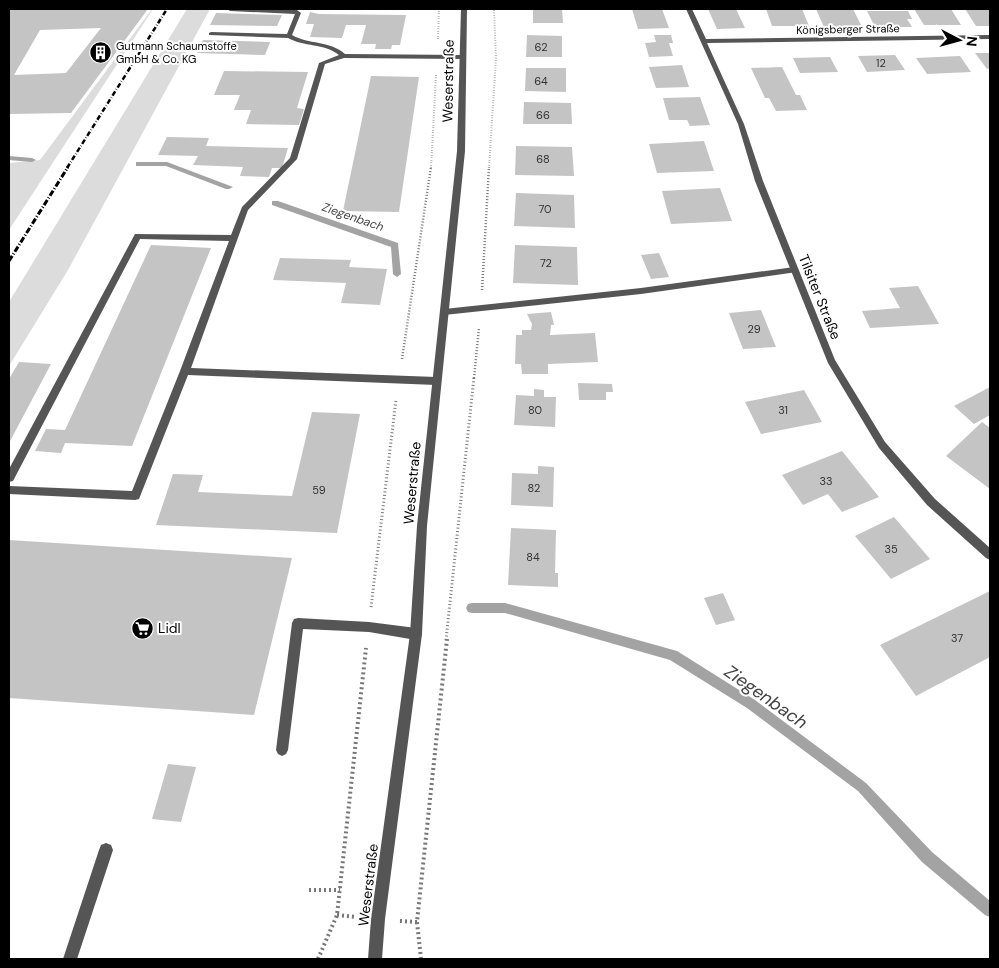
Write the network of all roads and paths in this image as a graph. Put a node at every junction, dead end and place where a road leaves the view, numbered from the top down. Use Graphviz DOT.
graph roads {
  1 [pos="230,9"];
  2 [pos="439,9"];
  3 [pos="464,9"];
  4 [pos="494,9"];
  5 [pos="690,9"];
  6 [pos="212,34"];
  7 [pos="289,36"];
  8 [pos="990,37"];
  9 [pos="705,41"];
  10 [pos="343,56"];
  11 [pos="437,57"];
  12 [pos="463,57"];
  13 [pos="234,238"];
  14 [pos="794,270"];
  15 [pos="481,309"];
  16 [pos="444,312"];
  17 [pos="185,371"];
  18 [pos="399,379"];
  19 [pos="436,381"];
  20 [pos="9,478"];
  21 [pos="9,490"];
  22 [pos="990,555"];
  23 [pos="369,628"];
  24 [pos="416,634"];
  25 [pos="282,750"];
  26 [pos="106,850"];
  27 [pos="309,890"];
  28 [pos="340,890"];
  29 [pos="70,959"];
  30 [pos="318,959"];
  31 [pos="375,959"];
  32 [pos="421,959"];
  1 -- 7 [label="street"];
  2 -- 11 [label="path"];
  3 -- 12 [label="street, Weserstraße"];
  4 -- 15 [label="path"];
  5 -- 9 [label="street, Tilsiter Straße"];
  6 -- 7 [label="street"];
  7 -- 10 [label="street"];
  8 -- 9 [label="street, Königsberger Straße"];
  9 -- 14 [label="street, Tilsiter Straße"];
  10 -- 11 [label="street"];
  10 -- 13 [label="street"];
  11 -- 12 [label="street"];
  11 -- 18 [label="path"];
  12 -- 16 [label="street, Weserstraße"];
  13 -- 17 [label="street"];
  13 -- 20 [label="street"];
  14 -- 15 [label="street"];
  14 -- 22 [label="street, Tilsiter Straße"];
  15 -- 16 [label="street"];
  15 -- 32 [label="path"];
  16 -- 19 [label="street, Weserstraße"];
  17 -- 18 [label="street"];
  17 -- 21 [label="street"];
  18 -- 19 [label="street"];
  18 -- 23 [label="path"];
  19 -- 24 [label="street, Weserstraße"];
  23 -- 24 [label="street"];
  23 -- 25 [label="street"];
  23 -- 28 [label="path"];
  24 -- 31 [label="street, Weserstraße"];
  26 -- 29 [label="street"];
  27 -- 28 [label="path"];
  28 -- 30 [label="path"];
}
